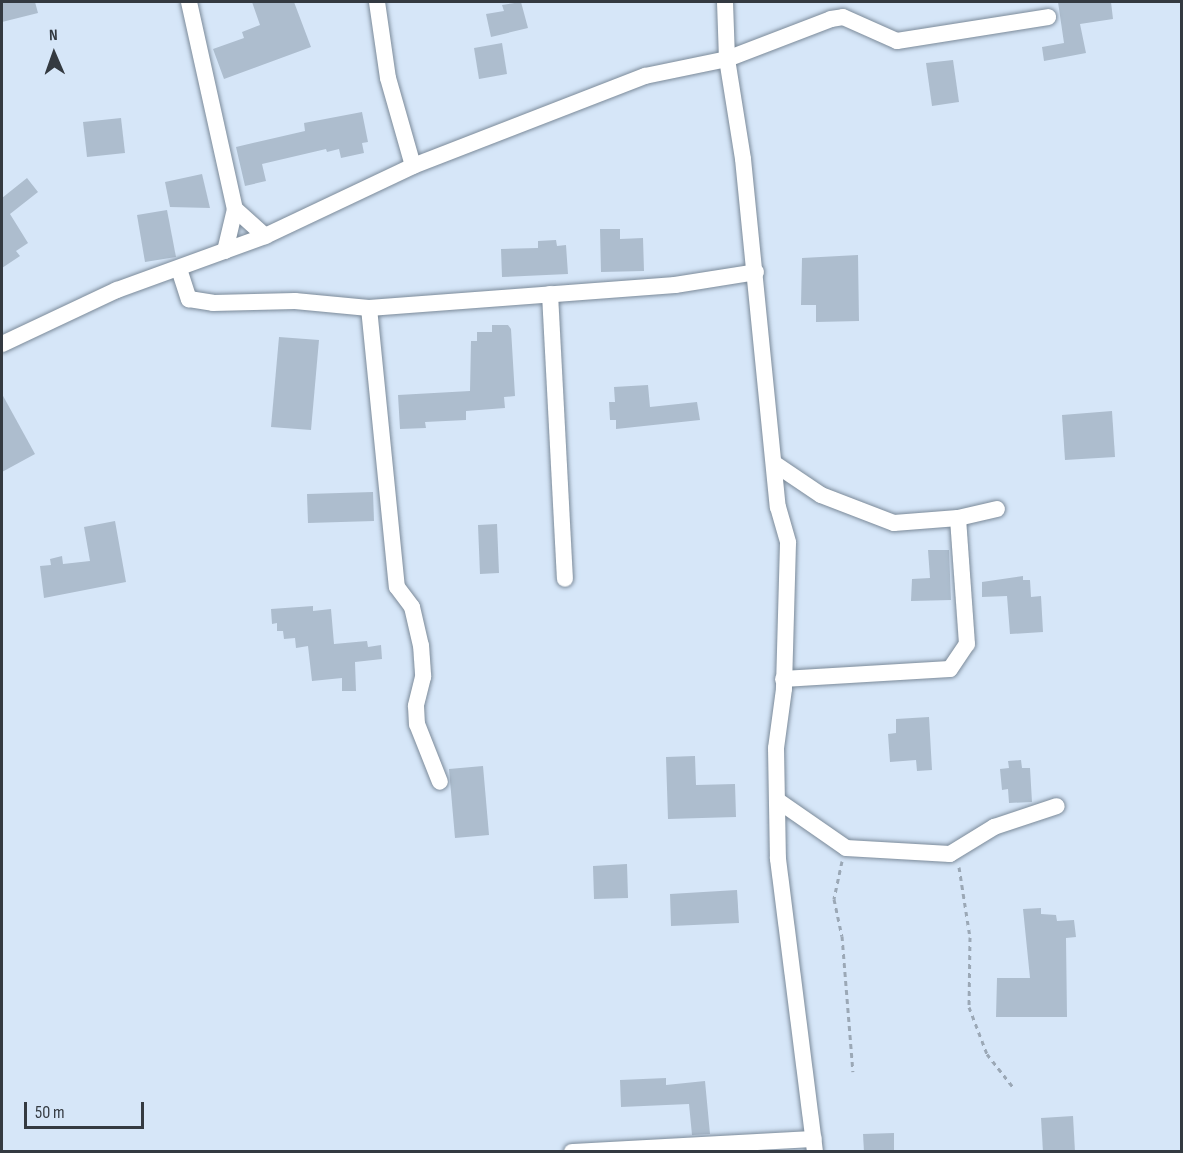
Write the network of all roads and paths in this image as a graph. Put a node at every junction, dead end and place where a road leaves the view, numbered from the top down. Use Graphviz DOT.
graph roads {
  1 [pos="189,2"];
  2 [pos="377,2"];
  3 [pos="725,2"];
  4 [pos="1047,17"];
  5 [pos="727,59"];
  6 [pos="413,166"];
  7 [pos="235,209"];
  8 [pos="265,236"];
  9 [pos="225,251"];
  10 [pos="179,269"];
  11 [pos="756,273"];
  12 [pos="550,294"];
  13 [pos="369,308"];
  14 [pos="2,344"];
  15 [pos="775,464"];
  16 [pos="997,509"];
  17 [pos="958,518"];
  18 [pos="565,579"];
  19 [pos="783,679"];
  20 [pos="440,782"];
  21 [pos="777,800"];
  22 [pos="1057,806"];
  23 [pos="846,848"];
  24 [pos="956,850"];
  25 [pos="853,1072"];
  26 [pos="1013,1087"];
  27 [pos="814,1145"];
  28 [pos="572,1152"];
  1 -- 7 [label="street"];
  2 -- 6 [label="street"];
  3 -- 5 [label="street"];
  4 -- 5 [label="street"];
  5 -- 6 [label="street"];
  5 -- 11 [label="street"];
  6 -- 8 [label="street"];
  7 -- 8 [label="street"];
  7 -- 9 [label="street"];
  8 -- 9 [label="street"];
  9 -- 10 [label="street"];
  10 -- 13 [label="street"];
  10 -- 14 [label="street"];
  11 -- 12 [label="street"];
  11 -- 15 [label="street"];
  12 -- 13 [label="street"];
  12 -- 18 [label="street"];
  13 -- 20 [label="street"];
  15 -- 17 [label="street"];
  15 -- 19 [label="street"];
  16 -- 17 [label="street"];
  17 -- 19 [label="street"];
  19 -- 21 [label="street"];
  21 -- 23 [label="street"];
  21 -- 27 [label="street"];
  22 -- 24 [label="street"];
  23 -- 24 [label="street"];
  23 -- 25 [label="path"];
  24 -- 26 [label="path"];
  27 -- 28 [label="street"];
}
